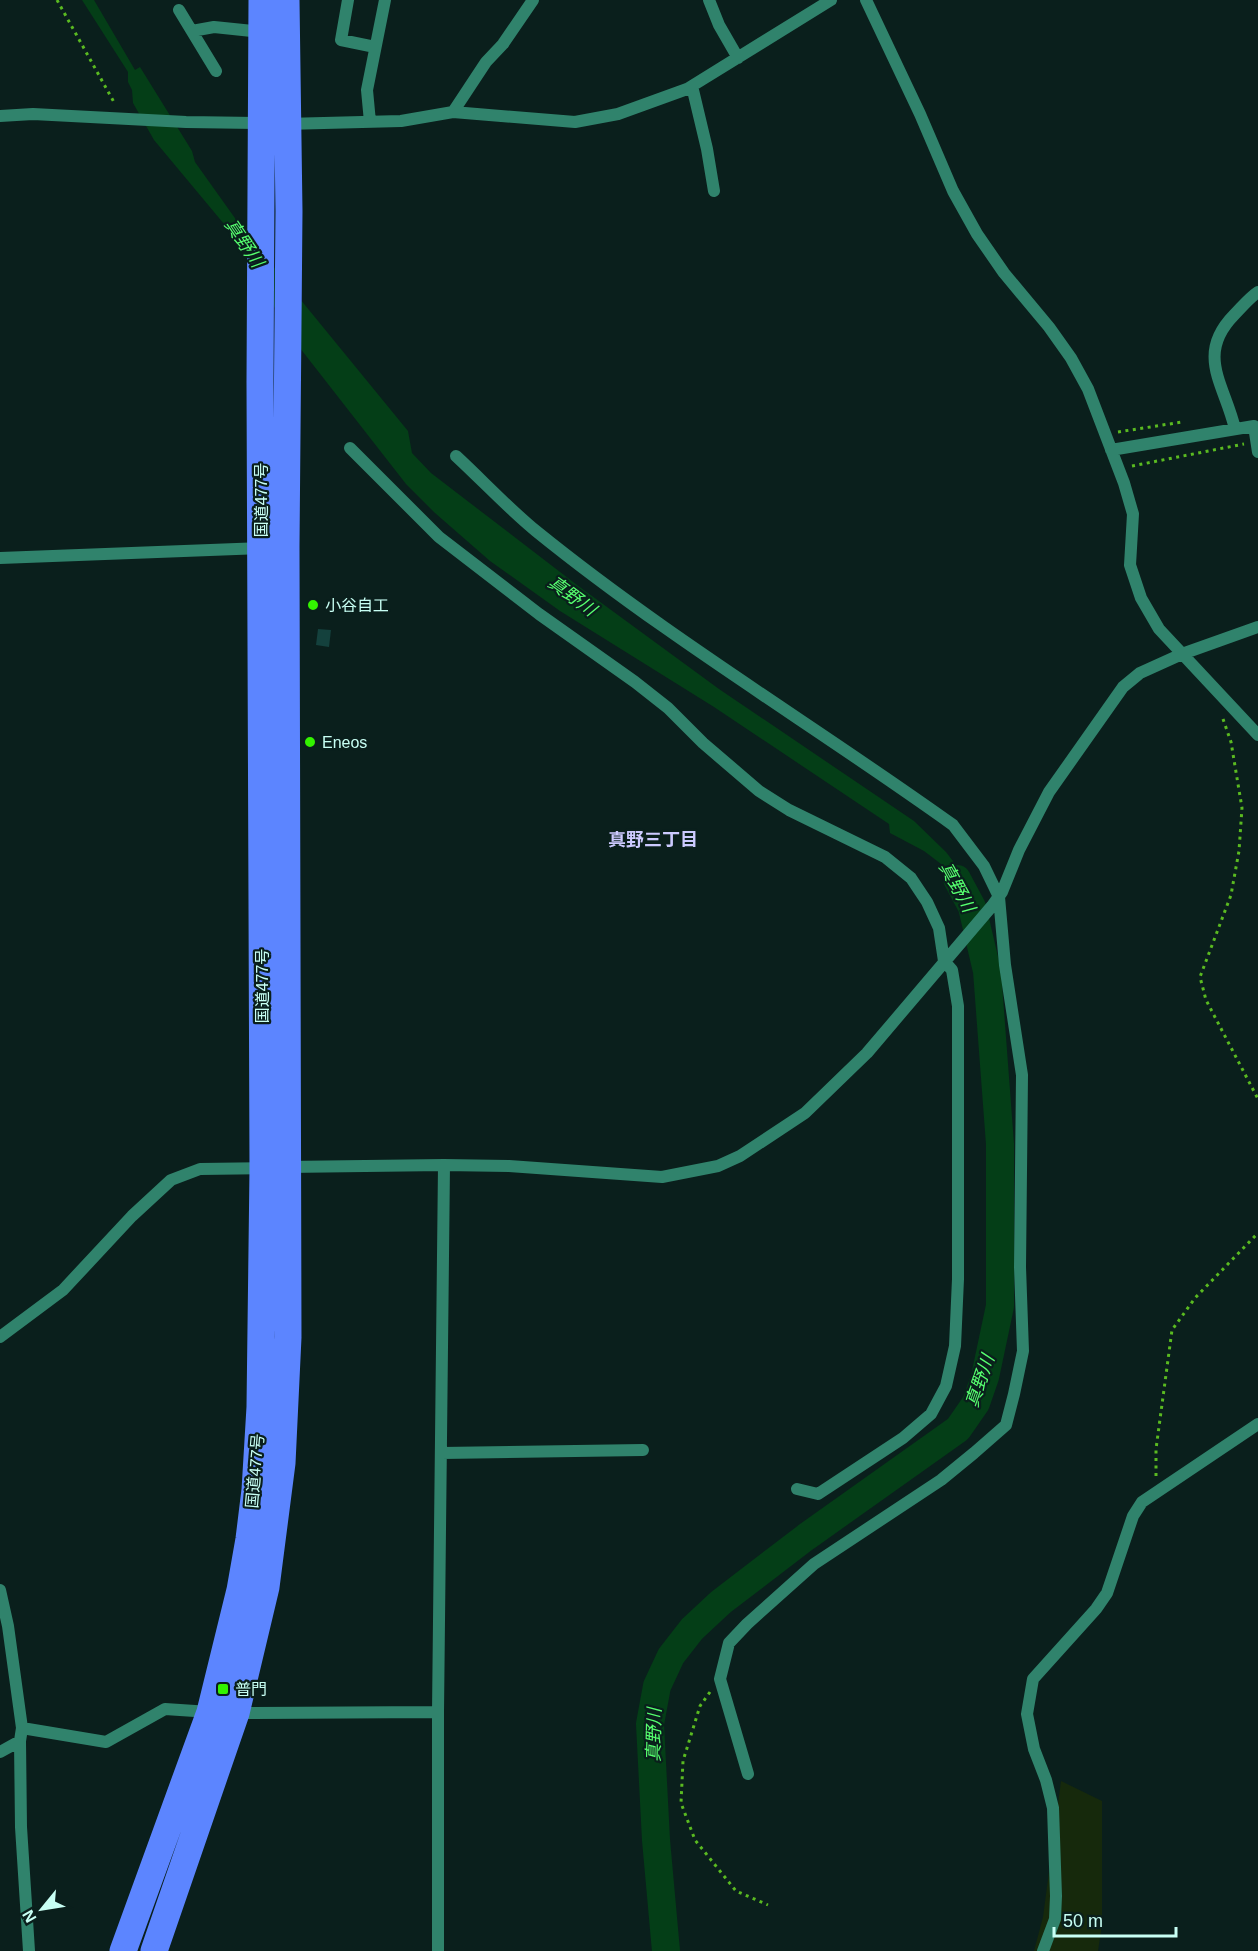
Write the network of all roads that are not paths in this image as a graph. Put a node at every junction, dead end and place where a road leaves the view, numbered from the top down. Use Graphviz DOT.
graph roads {
  1 [pos="262,0"];
  2 [pos="286,0"];
  3 [pos="348,0"];
  4 [pos="385,0"];
  5 [pos="533,0"];
  6 [pos="709,0"];
  7 [pos="831,0"];
  8 [pos="866,0"];
  9 [pos="179,10"];
  10 [pos="192,31"];
  11 [pos="262,32"];
  12 [pos="375,47"];
  13 [pos="738,58"];
  14 [pos="216,71"];
  15 [pos="692,86"];
  16 [pos="453,112"];
  17 [pos="0,116"];
  18 [pos="370,122"];
  19 [pos="275,123"];
  20 [pos="714,191"];
  21 [pos="1258,292"];
  22 [pos="1235,429"];
  23 [pos="1257,447"];
  24 [pos="350,448"];
  25 [pos="1111,450"];
  26 [pos="456,456"];
  27 [pos="274,547"];
  28 [pos="0,558"];
  29 [pos="1258,627"];
  30 [pos="1182,654"];
  31 [pos="1258,735"];
  32 [pos="995,902"];
  33 [pos="948,956"];
  34 [pos="444,1165"];
  35 [pos="275,1168"];
  36 [pos="0,1337"];
  37 [pos="1258,1424"];
  38 [pos="643,1450"];
  39 [pos="442,1453"];
  40 [pos="797,1489"];
  41 [pos="0,1590"];
  42 [pos="210,1712"];
  43 [pos="438,1712"];
  44 [pos="236,1713"];
  45 [pos="22,1728"];
  46 [pos="20,1741"];
  47 [pos="0,1752"];
  48 [pos="748,1774"];
  49 [pos="29,1951"];
  50 [pos="123,1951"];
  51 [pos="154,1951"];
  52 [pos="438,1951"];
  53 [pos="1044,1951"];
  1 -- 11 [label="highway, 国道477号"];
  2 -- 19 [label="highway, 国道477号"];
  3 -- 12 [label="street"];
  4 -- 12 [label="street"];
  5 -- 16 [label="street"];
  6 -- 13 [label="street"];
  7 -- 13 [label="street"];
  8 -- 25 [label="street"];
  9 -- 10 [label="street"];
  10 -- 11 [label="street"];
  10 -- 14 [label="street"];
  11 -- 19 [label="highway, 国道477号"];
  12 -- 18 [label="street"];
  13 -- 15 [label="street"];
  15 -- 16 [label="street"];
  15 -- 20 [label="street"];
  16 -- 18 [label="street"];
  17 -- 19 [label="street"];
  18 -- 19 [label="street"];
  19 -- 27 [label="highway, 国道477号"];
  19 -- 27 [label="highway, 国道477号"];
  21 -- 22 [label="street"];
  22 -- 23 [label="street"];
  22 -- 25 [label="street"];
  24 -- 33 [label="street"];
  25 -- 30 [label="street"];
  26 -- 32 [label="street"];
  27 -- 28 [label="street"];
  27 -- 35 [label="highway, 国道477号"];
  29 -- 30 [label="street"];
  30 -- 31 [label="street"];
  30 -- 32 [label="street"];
  32 -- 33 [label="street"];
  32 -- 48 [label="street"];
  33 -- 34 [label="street"];
  33 -- 40 [label="street"];
  34 -- 35 [label="street"];
  34 -- 39 [label="street"];
  35 -- 36 [label="street"];
  35 -- 42 [label="highway, 国道477号"];
  35 -- 44 [label="highway, 国道477号"];
  37 -- 53 [label="street"];
  38 -- 39 [label="street"];
  39 -- 43 [label="street"];
  41 -- 45 [label="street"];
  42 -- 45 [label="street"];
  42 -- 50 [label="highway, 国道477号"];
  43 -- 44 [label="street"];
  43 -- 52 [label="street"];
  44 -- 51 [label="highway, 国道477号"];
  45 -- 46 [label="street"];
  46 -- 47 [label="street"];
  46 -- 49 [label="street"];
}
